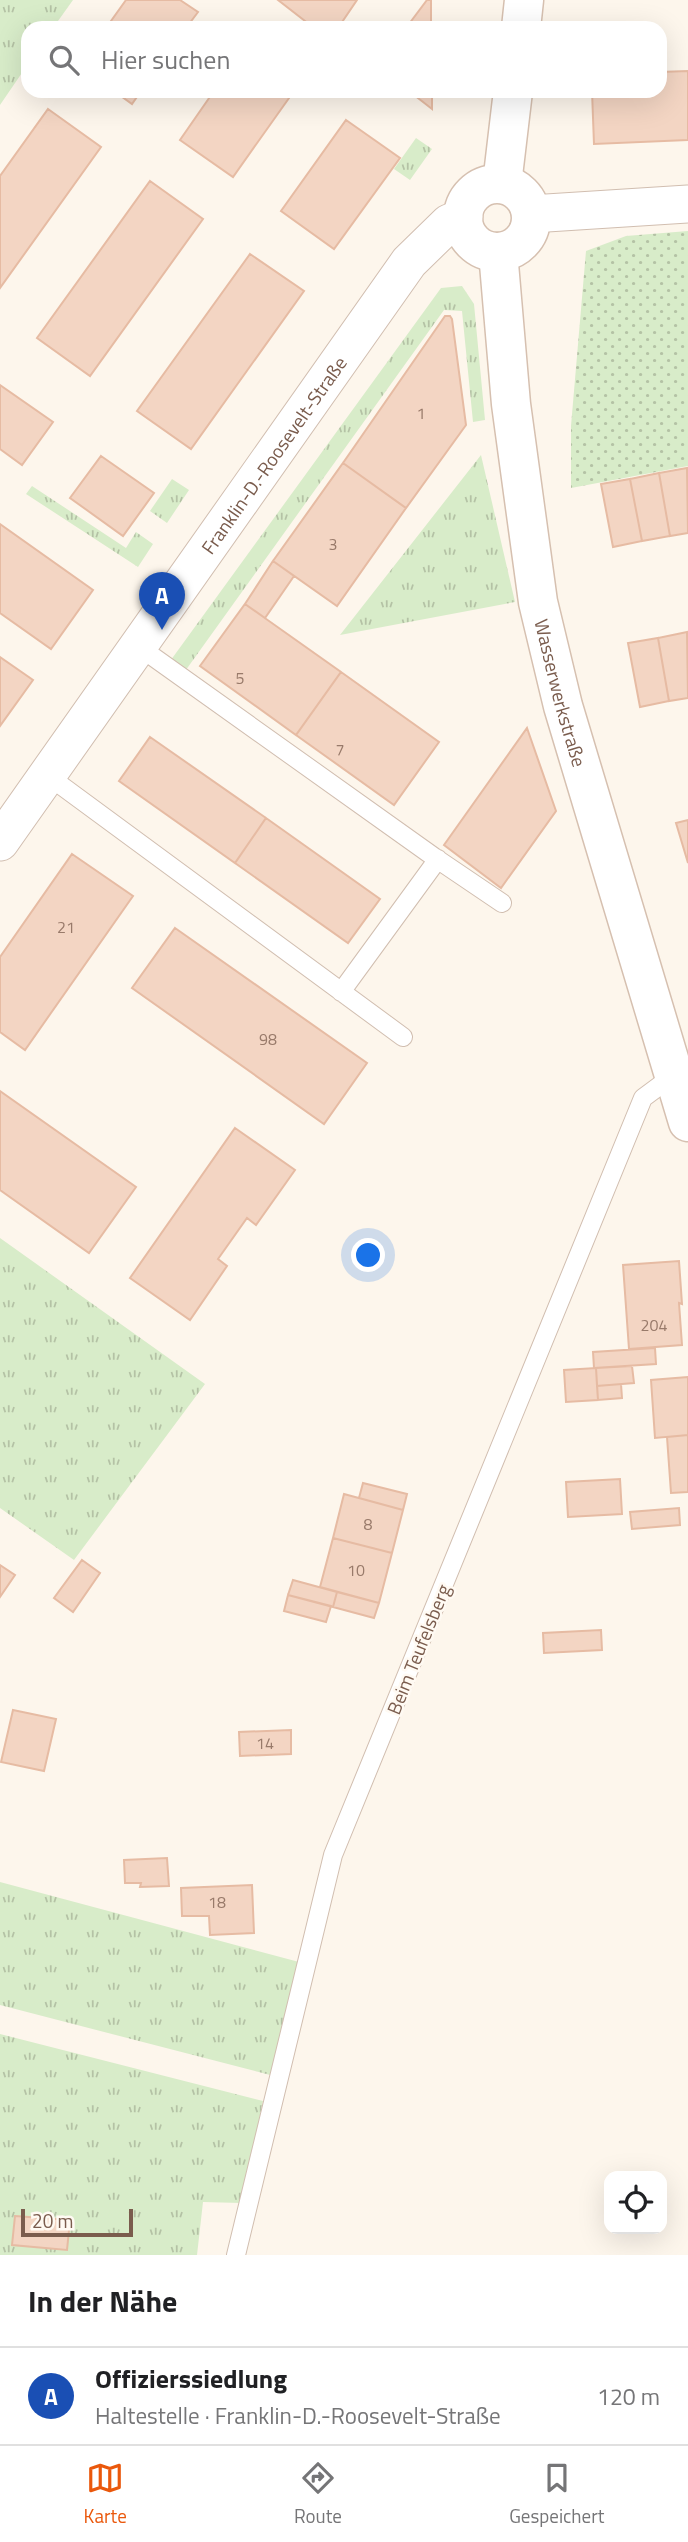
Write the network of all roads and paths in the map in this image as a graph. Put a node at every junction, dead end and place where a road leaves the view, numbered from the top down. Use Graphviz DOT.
graph roads {
  1 [pos="524,0"];
  2 [pos="522,21"];
  3 [pos="512,98"];
  4 [pos="502,184"];
  5 [pos="688,204"];
  6 [pos="531,214"];
  7 [pos="464,217"];
  8 [pos="498,252"];
  9 [pos="138,646"];
  10 [pos="47,775"];
  11 [pos="0,842"];
  12 [pos="438,859"];
  13 [pos="502,903"];
  14 [pos="341,992"];
  15 [pos="403,1037"];
  16 [pos="674,1075"];
  17 [pos="688,1122"];
  18 [pos="236,2255"];
  1 -- 2 [label="street"];
  3 -- 4 [label="street"];
  4 -- 6 [label="street"];
  4 -- 7 [label="street"];
  5 -- 6 [label="street"];
  6 -- 8 [label="street"];
  7 -- 8 [label="street"];
  7 -- 9 [label="street, Franklin-D.-Roosevelt-Straße"];
  8 -- 16 [label="street, Wasserwerkstraße"];
  9 -- 10 [label="street, Franklin-D.-Roosevelt-Straße"];
  9 -- 12 [label="lane"];
  10 -- 11 [label="street, Franklin-D.-Roosevelt-Straße"];
  10 -- 14 [label="lane"];
  12 -- 13 [label="lane"];
  12 -- 14 [label="lane"];
  14 -- 15 [label="lane"];
  16 -- 17 [label="street, Wasserwerkstraße"];
  16 -- 18 [label="lane, Beim Teufelsberg"];
}
